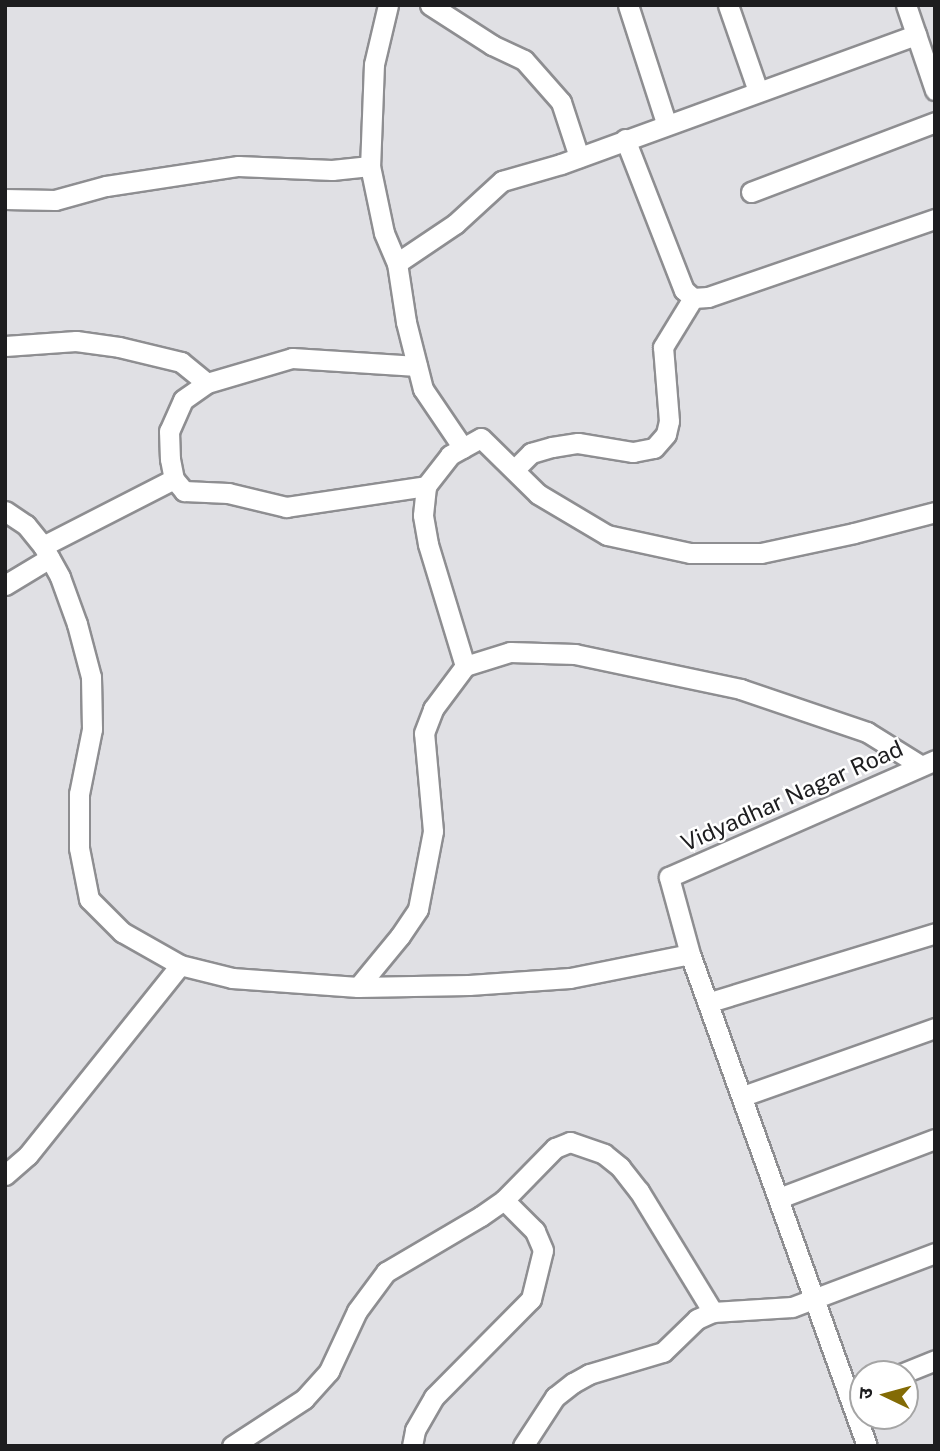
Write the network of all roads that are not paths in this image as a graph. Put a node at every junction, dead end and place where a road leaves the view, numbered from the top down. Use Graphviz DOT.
graph roads {
  1 [pos="388,5"];
  2 [pos="430,5"];
  3 [pos="628,5"];
  4 [pos="728,5"];
  5 [pos="905,5"];
  6 [pos="916,35"];
  7 [pos="935,90"];
  8 [pos="758,91"];
  9 [pos="935,122"];
  10 [pos="666,123"];
  11 [pos="625,139"];
  12 [pos="579,157"];
  13 [pos="370,166"];
  14 [pos="751,192"];
  15 [pos="5,199"];
  16 [pos="935,219"];
  17 [pos="397,263"];
  18 [pos="693,298"];
  19 [pos="5,346"];
  20 [pos="417,366"];
  21 [pos="207,383"];
  22 [pos="463,447"];
  23 [pos="514,469"];
  24 [pos="174,479"];
  25 [pos="426,486"];
  26 [pos="5,511"];
  27 [pos="935,512"];
  28 [pos="47,552"];
  29 [pos="5,585"];
  30 [pos="465,666"];
  31 [pos="927,763"];
  32 [pos="935,933"];
  33 [pos="690,954"];
  34 [pos="180,965"];
  35 [pos="358,987"];
  36 [pos="710,1002"];
  37 [pos="935,1028"];
  38 [pos="743,1096"];
  39 [pos="935,1139"];
  40 [pos="5,1175"];
  41 [pos="779,1198"];
  42 [pos="504,1200"];
  43 [pos="935,1253"];
  44 [pos="815,1298"];
  45 [pos="713,1312"];
  46 [pos="849,1376"];
  47 [pos="232,1446"];
  48 [pos="411,1446"];
  49 [pos="523,1446"];
  1 -- 13 [label="street"];
  2 -- 12 [label="street"];
  3 -- 10 [label="street"];
  4 -- 8 [label="street"];
  5 -- 6 [label="street"];
  6 -- 7 [label="street"];
  6 -- 8 [label="street"];
  8 -- 10 [label="street"];
  9 -- 14 [label="street"];
  10 -- 11 [label="street"];
  11 -- 12 [label="street"];
  11 -- 18 [label="street"];
  12 -- 17 [label="street"];
  13 -- 15 [label="street"];
  13 -- 17 [label="street"];
  16 -- 18 [label="street"];
  17 -- 20 [label="street"];
  18 -- 23 [label="street"];
  19 -- 21 [label="street"];
  20 -- 21 [label="street"];
  20 -- 22 [label="street"];
  21 -- 24 [label="street"];
  22 -- 23 [label="street"];
  22 -- 25 [label="street"];
  23 -- 27 [label="street"];
  24 -- 25 [label="street"];
  24 -- 28 [label="street"];
  25 -- 30 [label="street"];
  26 -- 28 [label="street"];
  28 -- 29 [label="street"];
  28 -- 34 [label="street"];
  30 -- 31 [label="street"];
  30 -- 35 [label="street"];
  31 -- 33 [label="street, Vidyadhar Nagar Road"];
  32 -- 36 [label="street"];
  33 -- 35 [label="street"];
  33 -- 36 [label="street"];
  34 -- 35 [label="street"];
  34 -- 40 [label="street"];
  36 -- 38 [label="street"];
  37 -- 38 [label="street"];
  38 -- 41 [label="street"];
  39 -- 41 [label="street"];
  41 -- 44 [label="street"];
  42 -- 45 [label="street"];
  42 -- 47 [label="street"];
  42 -- 48 [label="street"];
  43 -- 44 [label="street"];
  44 -- 45 [label="street"];
  44 -- 46 [label="street"];
  45 -- 49 [label="street"];
}
